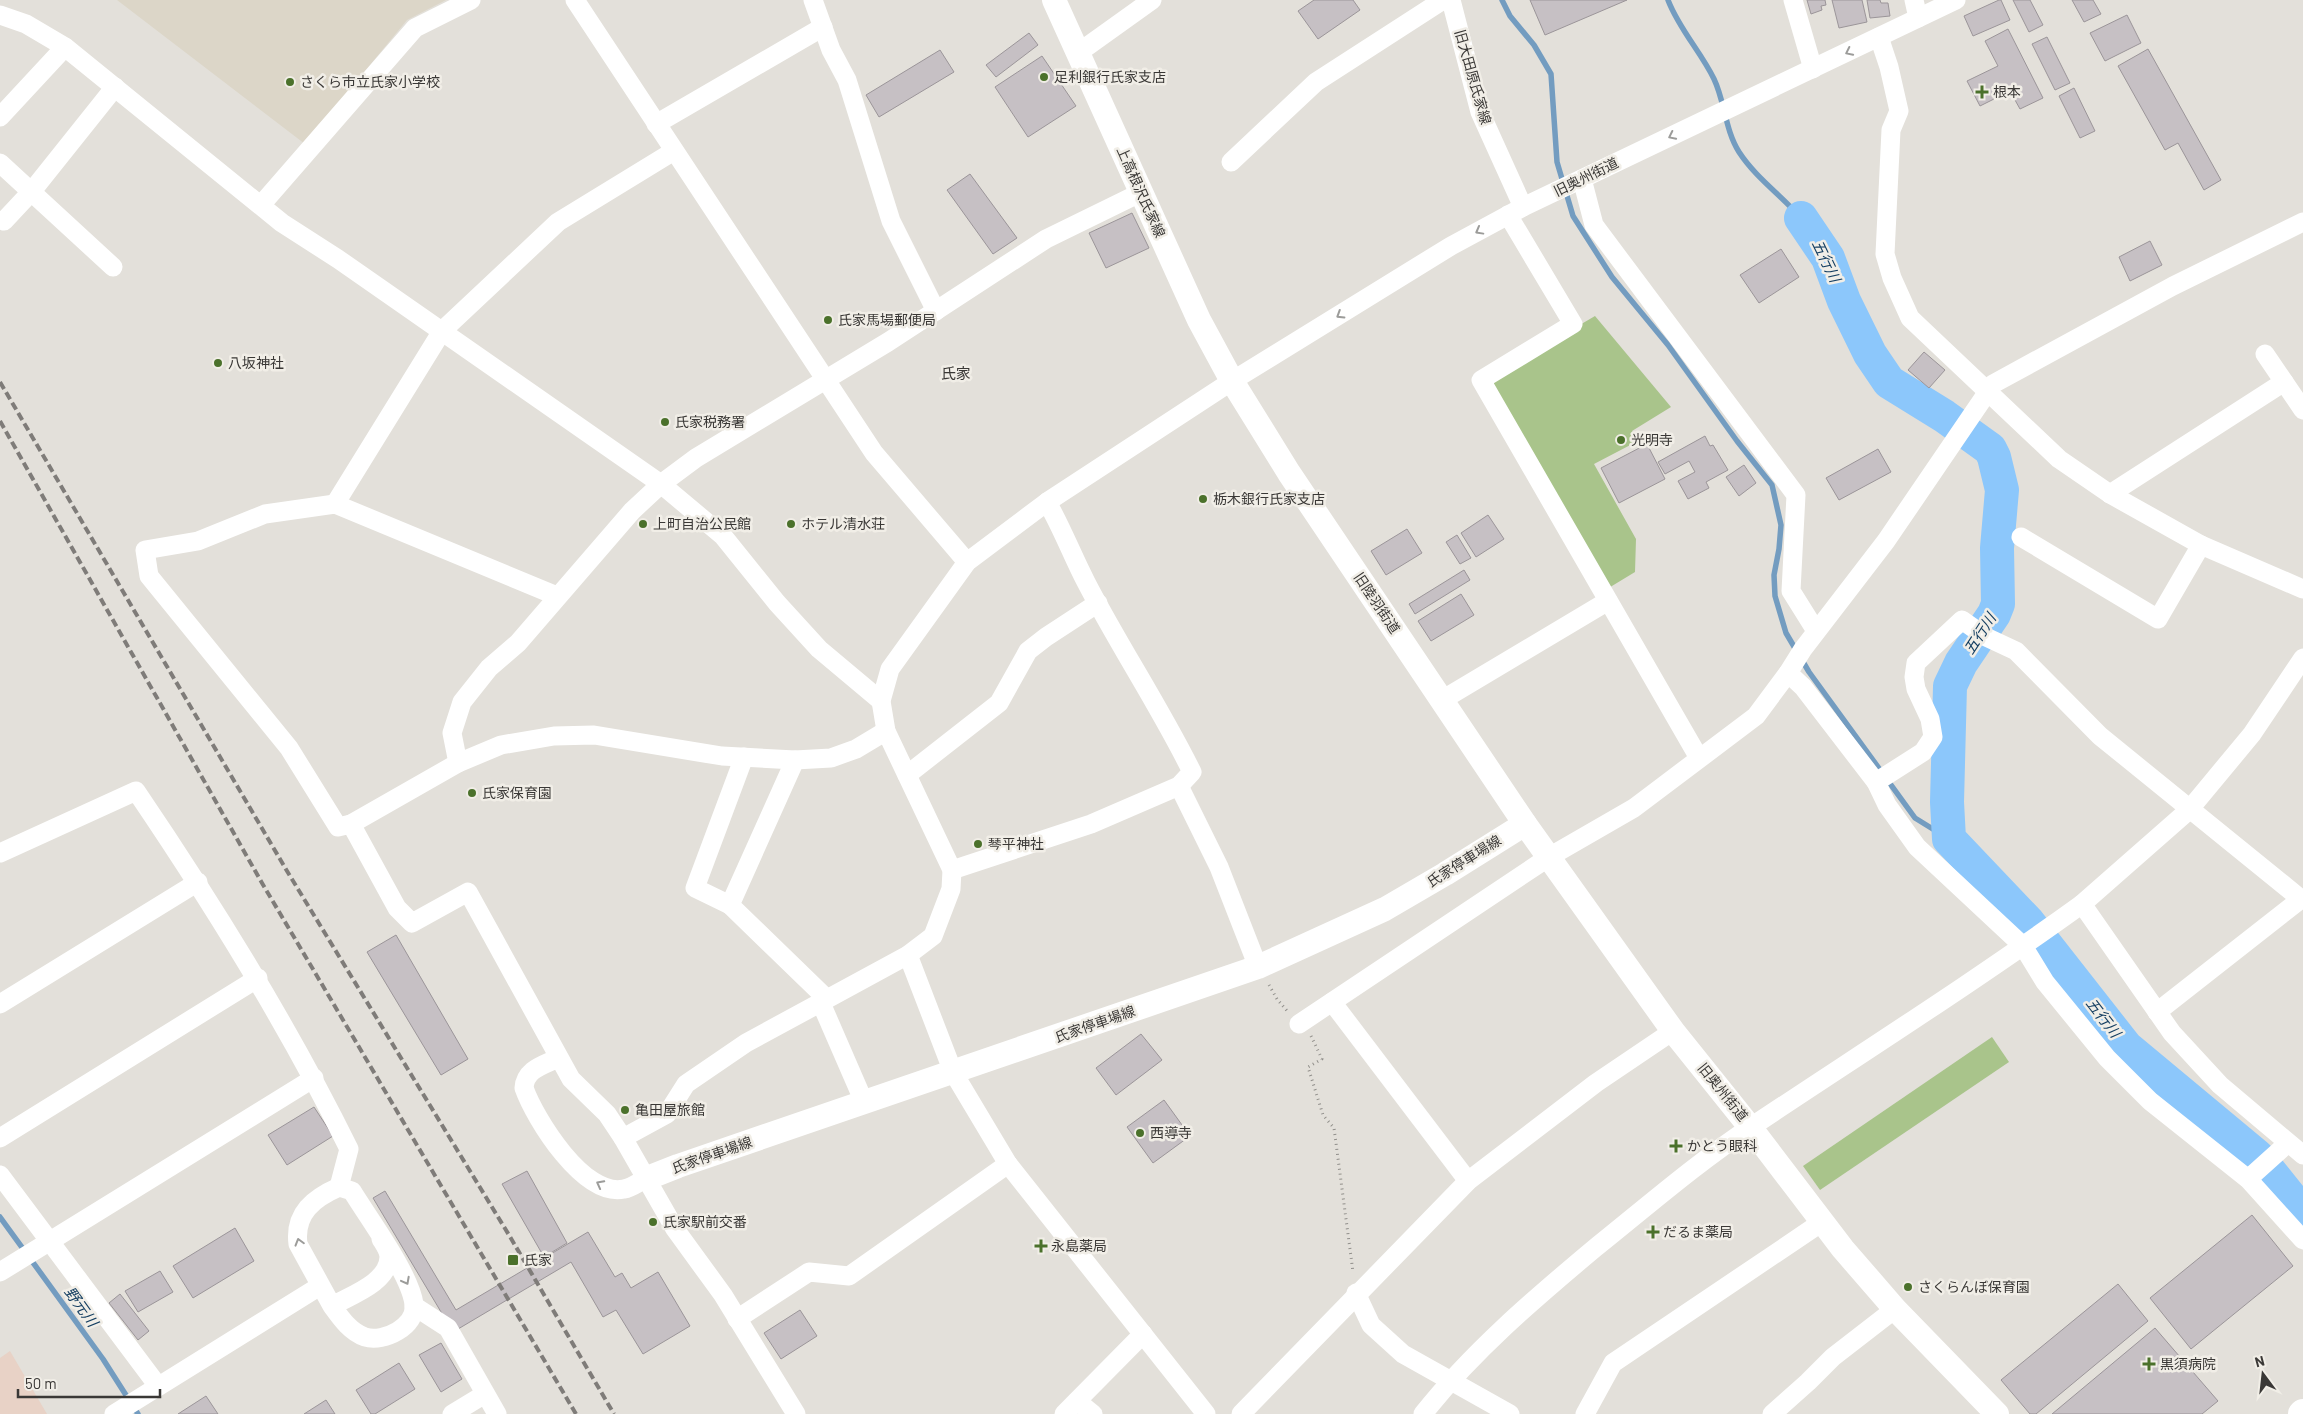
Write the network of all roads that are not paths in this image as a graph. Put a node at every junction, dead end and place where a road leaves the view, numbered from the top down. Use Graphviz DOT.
graph roads {
  1 [pos="471,0"];
  2 [pos="575,0"];
  3 [pos="813,0"];
  4 [pos="1054,0"];
  5 [pos="1152,0"];
  6 [pos="1443,0"];
  7 [pos="1451,0"];
  8 [pos="1793,0"];
  9 [pos="1956,0"];
  10 [pos="1916,9"];
  11 [pos="0,15"];
  12 [pos="823,27"];
  13 [pos="1879,38"];
  14 [pos="65,47"];
  15 [pos="1078,53"];
  16 [pos="1813,69"];
  17 [pos="115,87"];
  18 [pos="0,117"];
  19 [pos="656,124"];
  20 [pos="674,151"];
  21 [pos="1231,162"];
  22 [pos="0,163"];
  23 [pos="1582,179"];
  24 [pos="32,191"];
  25 [pos="1142,192"];
  26 [pos="261,205"];
  27 [pos="1516,211"];
  28 [pos="4,221"];
  29 [pos="2303,222"];
  30 [pos="113,267"];
  31 [pos="936,311"];
  32 [pos="442,331"];
  33 [pos="2265,354"];
  34 [pos="824,380"];
  35 [pos="1232,382"];
  36 [pos="2284,382"];
  37 [pos="1988,393"];
  38 [pos="2303,410"];
  39 [pos="661,484"];
  40 [pos="2110,494"];
  41 [pos="1047,502"];
  42 [pos="335,504"];
  43 [pos="2020,537"];
  44 [pos="2201,545"];
  45 [pos="967,562"];
  46 [pos="2303,589"];
  47 [pos="557,596"];
  48 [pos="1608,600"];
  49 [pos="1098,603"];
  50 [pos="1816,631"];
  51 [pos="2303,658"];
  52 [pos="1795,662"];
  53 [pos="1442,700"];
  54 [pos="881,701"];
  55 [pos="886,731"];
  56 [pos="744,757"];
  57 [pos="1700,758"];
  58 [pos="796,760"];
  59 [pos="458,763"];
  60 [pos="907,775"];
  61 [pos="1884,776"];
  62 [pos="1179,786"];
  63 [pos="2189,810"];
  64 [pos="351,824"];
  65 [pos="1525,824"];
  66 [pos="0,853"];
  67 [pos="1549,857"];
  68 [pos="952,870"];
  69 [pos="198,882"];
  70 [pos="2082,904"];
  71 [pos="730,905"];
  72 [pos="2027,944"];
  73 [pos="908,956"];
  74 [pos="1258,967"];
  75 [pos="258,978"];
  76 [pos="824,1001"];
  77 [pos="1332,1002"];
  78 [pos="0,1004"];
  79 [pos="2157,1012"];
  80 [pos="1299,1024"];
  81 [pos="1673,1031"];
  82 [pos="558,1058"];
  83 [pos="953,1072"];
  84 [pos="314,1078"];
  85 [pos="864,1102"];
  86 [pos="1750,1127"];
  87 [pos="0,1138"];
  88 [pos="623,1138"];
  89 [pos="2296,1149"];
  90 [pos="1008,1164"];
  91 [pos="0,1175"];
  92 [pos="2251,1176"];
  93 [pos="645,1179"];
  94 [pos="1468,1181"];
  95 [pos="339,1187"];
  96 [pos="1822,1222"];
  97 [pos="381,1239"];
  98 [pos="2303,1240"];
  99 [pos="50,1242"];
  100 [pos="0,1272"];
  101 [pos="320,1286"];
  102 [pos="1356,1293"];
  103 [pos="332,1306"];
  104 [pos="414,1306"];
  105 [pos="1895,1309"];
  106 [pos="737,1319"];
  107 [pos="1143,1334"];
  108 [pos="1449,1381"];
  109 [pos="158,1386"];
  110 [pos="485,1394"];
  111 [pos="1071,1407"];
  112 [pos="1486,1409"];
  113 [pos="114,1414"];
  114 [pos="452,1414"];
  115 [pos="497,1414"];
  116 [pos="796,1414"];
  117 [pos="1093,1414"];
  118 [pos="1206,1414"];
  119 [pos="1241,1414"];
  120 [pos="1423,1414"];
  121 [pos="1510,1414"];
  122 [pos="1585,1414"];
  123 [pos="1772,1414"];
  124 [pos="1997,1414"];
  1 -- 26 [label="street"];
  2 -- 19 [label="street"];
  3 -- 12 [label="street"];
  4 -- 15 [label="main road, 上高根沢氏家線"];
  5 -- 15 [label="street"];
  6 -- 21 [label="street"];
  7 -- 27 [label="street, 旧大田原氏家線"];
  8 -- 16 [label="street"];
  9 -- 10 [label="street, 旧奥州街道"];
  10 -- 13 [label="street, 旧奥州街道"];
  11 -- 14 [label="street"];
  12 -- 19 [label="street"];
  12 -- 31 [label="street"];
  13 -- 16 [label="street, 旧奥州街道, one-way"];
  13 -- 37 [label="street"];
  14 -- 17 [label="street"];
  14 -- 18 [label="street"];
  15 -- 25 [label="main road, 上高根沢氏家線"];
  16 -- 23 [label="street, 旧奥州街道, one-way"];
  17 -- 24 [label="street"];
  17 -- 26 [label="street"];
  19 -- 20 [label="street"];
  20 -- 32 [label="street"];
  20 -- 34 [label="street"];
  22 -- 24 [label="street"];
  23 -- 27 [label="street, 旧奥州街道"];
  23 -- 50 [label="street"];
  24 -- 28 [label="street"];
  24 -- 30 [label="street"];
  25 -- 31 [label="street"];
  25 -- 35 [label="main road, 上高根沢氏家線"];
  26 -- 32 [label="street"];
  27 -- 35 [label="street, 旧奥州街道, one-way"];
  27 -- 48 [label="street, 旧大田原氏家線"];
  29 -- 37 [label="street"];
  31 -- 34 [label="street"];
  32 -- 39 [label="street"];
  32 -- 42 [label="street"];
  33 -- 36 [label="street"];
  34 -- 39 [label="street"];
  34 -- 45 [label="street"];
  35 -- 41 [label="street, 旧奥州街道"];
  35 -- 53 [label="main road, 旧陸羽街道"];
  36 -- 38 [label="street"];
  36 -- 40 [label="street"];
  37 -- 40 [label="street"];
  37 -- 50 [label="street"];
  39 -- 47 [label="street"];
  39 -- 54 [label="street"];
  40 -- 44 [label="street"];
  41 -- 45 [label="street, 旧奥州街道"];
  41 -- 49 [label="street"];
  42 -- 47 [label="street"];
  42 -- 64 [label="street"];
  43 -- 44 [label="street"];
  44 -- 46 [label="street"];
  45 -- 54 [label="street, 旧奥州街道"];
  47 -- 59 [label="street"];
  48 -- 53 [label="street"];
  48 -- 57 [label="street"];
  49 -- 60 [label="street"];
  49 -- 62 [label="street"];
  50 -- 52 [label="street"];
  51 -- 63 [label="street"];
  52 -- 57 [label="street"];
  52 -- 61 [label="street"];
  53 -- 65 [label="main road, 旧陸羽街道"];
  54 -- 55 [label="street"];
  55 -- 58 [label="street"];
  55 -- 60 [label="street"];
  56 -- 58 [label="street"];
  56 -- 59 [label="street"];
  56 -- 71 [label="street"];
  57 -- 67 [label="street"];
  58 -- 71 [label="street"];
  59 -- 64 [label="street"];
  60 -- 68 [label="street"];
  61 -- 63 [label="street"];
  61 -- 72 [label="street"];
  62 -- 68 [label="street"];
  62 -- 74 [label="street"];
  63 -- 70 [label="street"];
  63 -- 79 [label="street"];
  64 -- 82 [label="street"];
  65 -- 67 [label="main road, 旧奥州街道"];
  65 -- 74 [label="main road, 氏家停車場線"];
  66 -- 69 [label="street"];
  67 -- 77 [label="street"];
  67 -- 81 [label="main road, 旧奥州街道"];
  68 -- 73 [label="street"];
  69 -- 75 [label="street"];
  69 -- 78 [label="street"];
  70 -- 72 [label="street"];
  70 -- 79 [label="street"];
  71 -- 76 [label="street"];
  72 -- 86 [label="street"];
  72 -- 92 [label="street"];
  73 -- 76 [label="street"];
  73 -- 83 [label="street"];
  74 -- 83 [label="main road, 氏家停車場線"];
  75 -- 84 [label="street"];
  75 -- 87 [label="street"];
  76 -- 85 [label="street"];
  76 -- 88 [label="street"];
  77 -- 80 [label="street"];
  77 -- 94 [label="street"];
  79 -- 89 [label="street"];
  81 -- 86 [label="main road, 旧奥州街道"];
  81 -- 94 [label="street"];
  82 -- 88 [label="street"];
  93 -- 82 [label="street, one-way"];
  83 -- 85 [label="main road, 氏家停車場線"];
  83 -- 90 [label="street"];
  84 -- 95 [label="street"];
  84 -- 99 [label="street"];
  85 -- 93 [label="main road, 氏家停車場線"];
  86 -- 96 [label="main road, 旧奥州街道"];
  86 -- 108 [label="street"];
  88 -- 93 [label="street"];
  89 -- 92 [label="street"];
  90 -- 106 [label="street"];
  90 -- 107 [label="street"];
  91 -- 99 [label="street"];
  92 -- 98 [label="street"];
  93 -- 106 [label="street"];
  94 -- 102 [label="street"];
  95 -- 97 [label="street"];
  101 -- 95 [label="street, one-way"];
  96 -- 105 [label="main road, 旧奥州街道"];
  96 -- 122 [label="street"];
  97 -- 103 [label="street"];
  97 -- 104 [label="street, one-way"];
  99 -- 100 [label="street"];
  99 -- 109 [label="street"];
  101 -- 103 [label="street"];
  101 -- 109 [label="street"];
  102 -- 108 [label="street"];
  102 -- 119 [label="street"];
  103 -- 104 [label="street"];
  104 -- 110 [label="street"];
  105 -- 123 [label="street"];
  105 -- 124 [label="main road, 旧奥州街道"];
  106 -- 116 [label="street"];
  107 -- 111 [label="street"];
  107 -- 118 [label="street"];
  108 -- 112 [label="street"];
  108 -- 120 [label="street"];
  109 -- 113 [label="street"];
  110 -- 114 [label="street"];
  110 -- 115 [label="street"];
  111 -- 117 [label="street"];
  112 -- 121 [label="street"];
}
